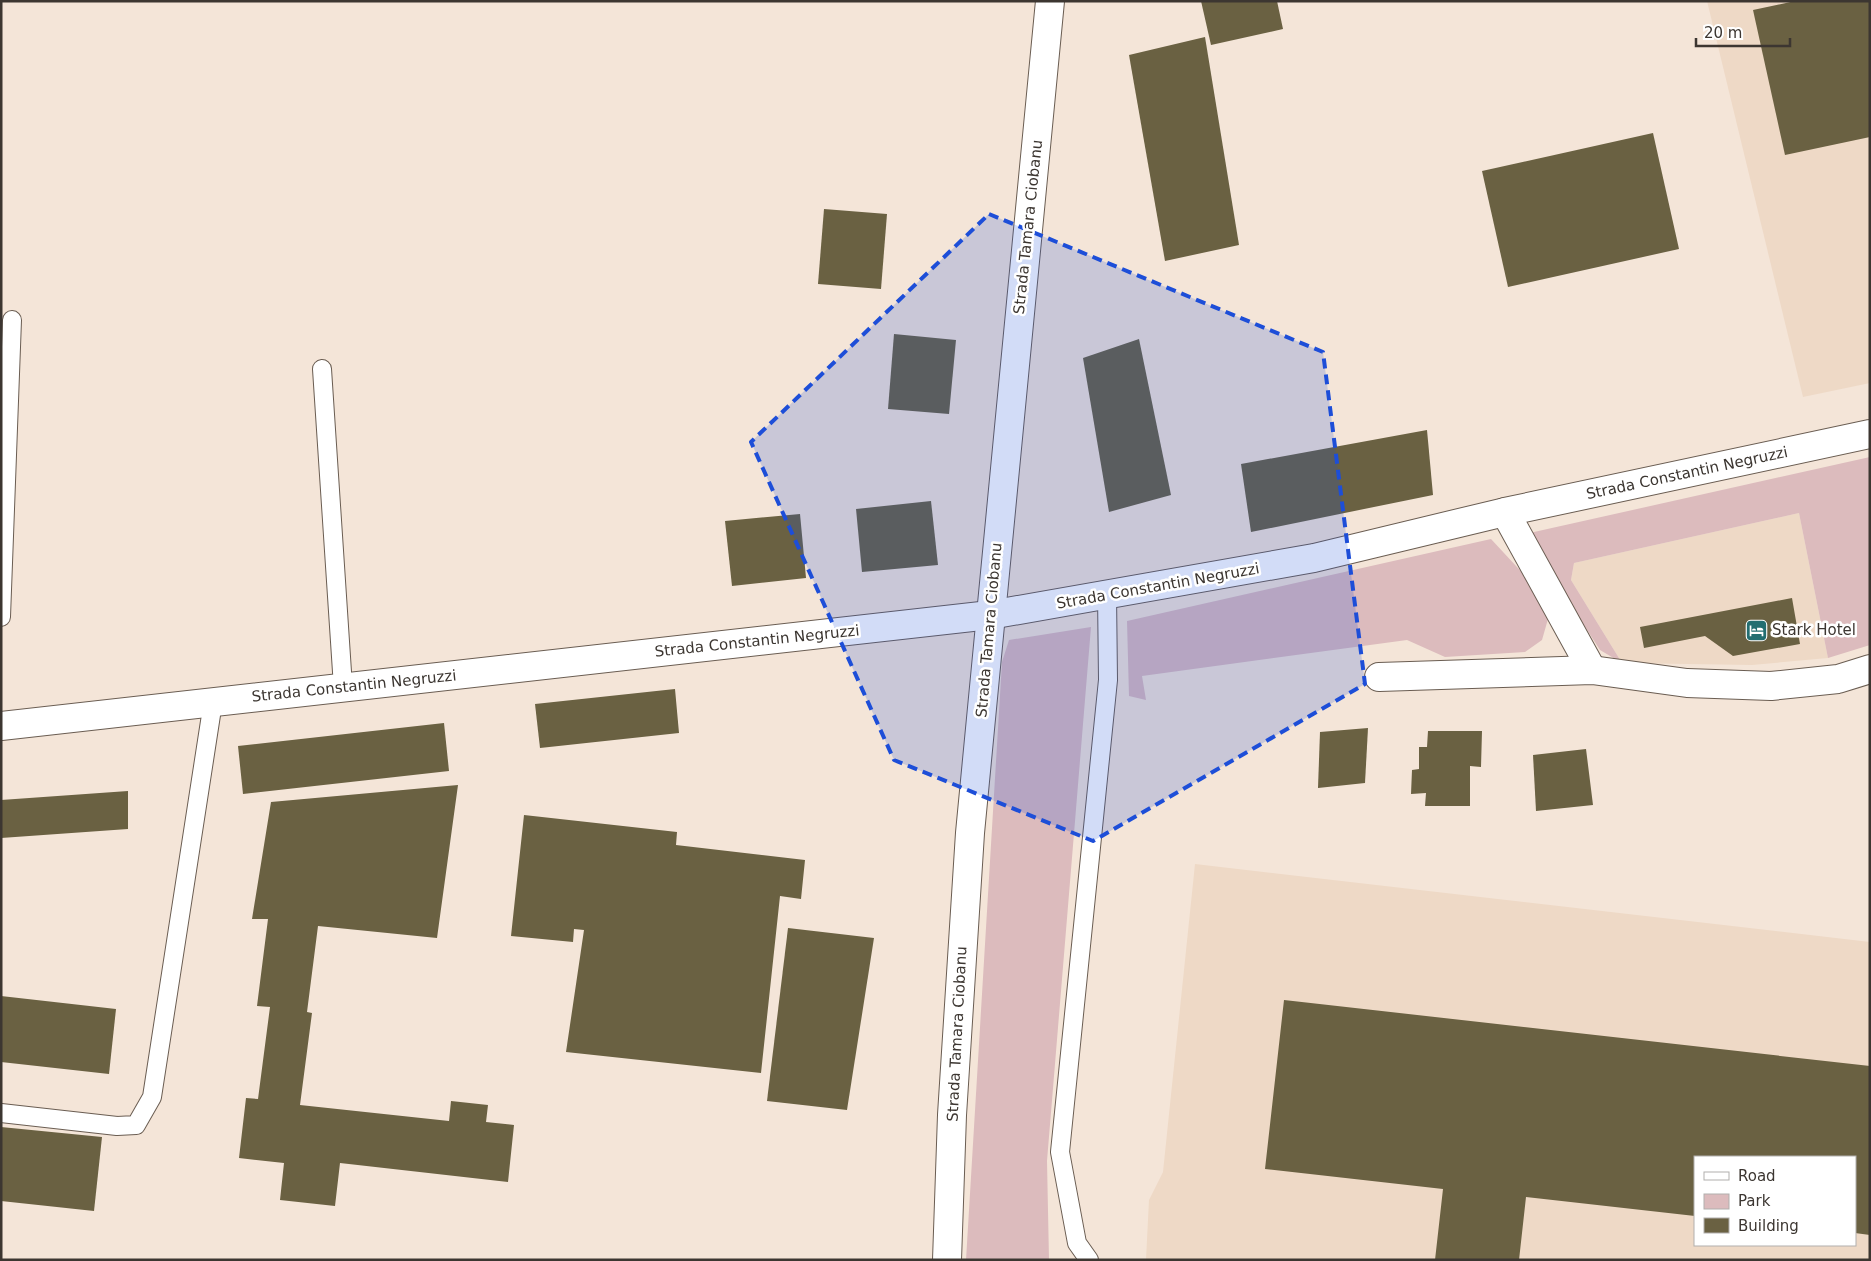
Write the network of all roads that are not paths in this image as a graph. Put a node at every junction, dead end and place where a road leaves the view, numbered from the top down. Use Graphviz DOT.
graph roads {
  1 [pos="1050,1"];
  2 [pos="12,320"];
  3 [pos="322,369"];
  4 [pos="1870,434"];
  5 [pos="1505,512"];
  6 [pos="1107,594"];
  7 [pos="990,615"];
  8 [pos="1,617"];
  9 [pos="1870,669"];
  10 [pos="1592,670"];
  11 [pos="1379,676"];
  12 [pos="343,687"];
  13 [pos="213,702"];
  14 [pos="1,726"];
  15 [pos="1,1113"];
  16 [pos="947,1260"];
  17 [pos="1089,1260"];
  1 -- 7 [label="street, Strada Tamara Ciobanu"];
  2 -- 8 [label="lane"];
  3 -- 12 [label="lane"];
  4 -- 5 [label="street, Strada Constantin Negruzzi"];
  5 -- 6 [label="street, Strada Constantin Negruzzi"];
  5 -- 10 [label="street"];
  6 -- 7 [label="street, Strada Constantin Negruzzi"];
  6 -- 17 [label="lane"];
  7 -- 12 [label="street, Strada Constantin Negruzzi"];
  7 -- 16 [label="street, Strada Tamara Ciobanu"];
  9 -- 10 [label="street"];
  10 -- 11 [label="street"];
  12 -- 13 [label="street, Strada Constantin Negruzzi"];
  13 -- 14 [label="street, Strada Constantin Negruzzi"];
  13 -- 15 [label="lane"];
}
